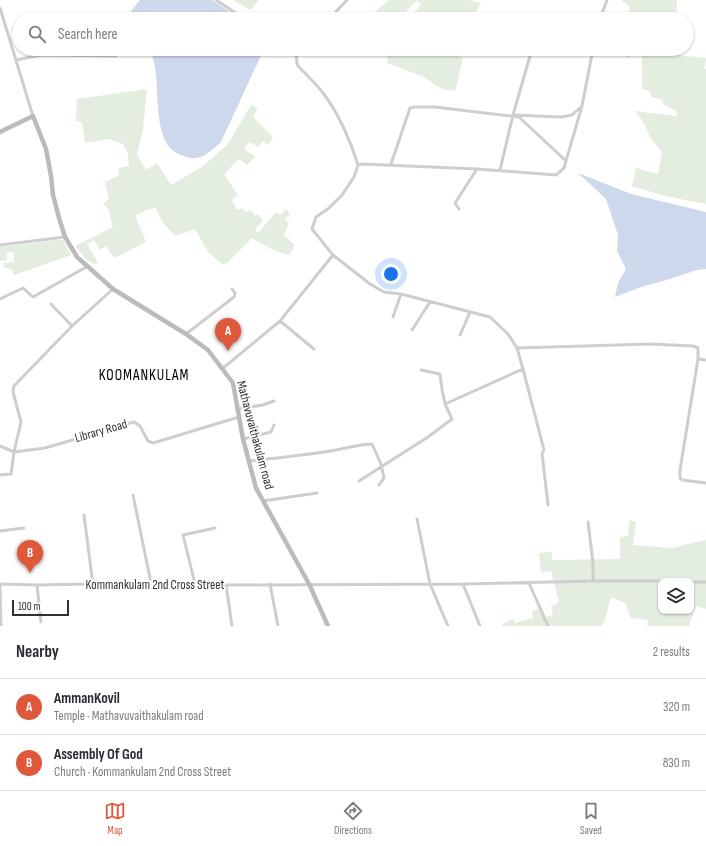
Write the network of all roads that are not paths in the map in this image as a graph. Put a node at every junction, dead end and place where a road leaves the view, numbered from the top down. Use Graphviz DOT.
graph roads {
  1 [pos="216,0"];
  2 [pos="347,0"];
  3 [pos="606,0"];
  4 [pos="0,8"];
  5 [pos="234,12"];
  6 [pos="336,12"];
  7 [pos="602,12"];
  8 [pos="12,47"];
  9 [pos="15,56"];
  10 [pos="36,56"];
  11 [pos="297,56"];
  12 [pos="530,56"];
  13 [pos="592,56"];
  14 [pos="16,60"];
  15 [pos="582,106"];
  16 [pos="513,115"];
  17 [pos="33,116"];
  18 [pos="0,132"];
  19 [pos="566,161"];
  20 [pos="391,164"];
  21 [pos="358,165"];
  22 [pos="477,168"];
  23 [pos="500,170"];
  24 [pos="459,209"];
  25 [pos="66,237"];
  26 [pos="0,245"];
  27 [pos="332,255"];
  28 [pos="88,266"];
  29 [pos="232,288"];
  30 [pos="113,289"];
  31 [pos="401,294"];
  32 [pos="0,299"];
  33 [pos="430,302"];
  34 [pos="51,304"];
  35 [pos="470,312"];
  36 [pos="393,317"];
  37 [pos="280,322"];
  38 [pos="72,326"];
  39 [pos="412,330"];
  40 [pos="186,334"];
  41 [pos="460,335"];
  42 [pos="517,348"];
  43 [pos="314,349"];
  44 [pos="698,359"];
  45 [pos="706,360"];
  46 [pos="222,369"];
  47 [pos="523,369"];
  48 [pos="421,370"];
  49 [pos="274,401"];
  50 [pos="445,404"];
  51 [pos="237,409"];
  52 [pos="239,417"];
  53 [pos="274,425"];
  54 [pos="243,439"];
  55 [pos="0,446"];
  56 [pos="14,452"];
  57 [pos="249,461"];
  58 [pos="381,467"];
  59 [pos="0,475"];
  60 [pos="359,481"];
  61 [pos="706,483"];
  62 [pos="378,485"];
  63 [pos="317,493"];
  64 [pos="133,495"];
  65 [pos="263,502"];
  66 [pos="548,505"];
  67 [pos="84,515"];
  68 [pos="417,519"];
  69 [pos="588,522"];
  70 [pos="24,528"];
  71 [pos="215,528"];
  72 [pos="0,531"];
  73 [pos="593,581"];
  74 [pos="658,581"];
  75 [pos="694,582"];
  76 [pos="706,582"];
  77 [pos="151,583"];
  78 [pos="529,583"];
  79 [pos="0,584"];
  80 [pos="94,584"];
  81 [pos="195,584"];
  82 [pos="270,584"];
  83 [pos="309,584"];
  84 [pos="430,584"];
  85 [pos="463,584"];
  86 [pos="226,585"];
  87 [pos="36,586"];
  88 [pos="41,622"];
  89 [pos="1,626"];
  90 [pos="232,626"];
  91 [pos="278,626"];
  92 [pos="328,626"];
  93 [pos="448,626"];
  94 [pos="480,626"];
  95 [pos="548,626"];
  1 -- 5 [label="street"];
  2 -- 6 [label="street"];
  3 -- 7 [label="street"];
  4 -- 8 [label="street, Mathavuvaithakulam road"];
  9 -- 14 [label="street, Mathavuvaithakulam road"];
  10 -- 14 [label="street"];
  11 -- 21 [label="street"];
  12 -- 16 [label="street"];
  13 -- 15 [label="street"];
  14 -- 17 [label="street, Mathavuvaithakulam road"];
  15 -- 16 [label="street"];
  15 -- 19 [label="street"];
  16 -- 19 [label="street"];
  16 -- 20 [label="street"];
  16 -- 23 [label="street"];
  17 -- 18 [label="street"];
  17 -- 25 [label="street, Mathavuvaithakulam road"];
  19 -- 23 [label="street"];
  20 -- 21 [label="street"];
  20 -- 22 [label="street"];
  21 -- 27 [label="street"];
  22 -- 23 [label="street"];
  22 -- 24 [label="street"];
  25 -- 26 [label="street"];
  25 -- 28 [label="street, Mathavuvaithakulam road"];
  27 -- 31 [label="street"];
  27 -- 37 [label="street"];
  28 -- 30 [label="street, Mathavuvaithakulam road"];
  28 -- 32 [label="street"];
  29 -- 40 [label="street"];
  30 -- 38 [label="street"];
  30 -- 40 [label="street, Mathavuvaithakulam road"];
  31 -- 33 [label="street"];
  31 -- 36 [label="street"];
  33 -- 35 [label="street"];
  33 -- 39 [label="street"];
  34 -- 38 [label="street"];
  35 -- 41 [label="street"];
  35 -- 42 [label="street"];
  37 -- 43 [label="street"];
  37 -- 46 [label="street"];
  38 -- 56 [label="street"];
  40 -- 46 [label="street, Mathavuvaithakulam road"];
  42 -- 44 [label="street"];
  42 -- 47 [label="street"];
  44 -- 45 [label="street"];
  44 -- 61 [label="street"];
  46 -- 51 [label="street, Mathavuvaithakulam road"];
  47 -- 50 [label="street"];
  47 -- 66 [label="street"];
  48 -- 50 [label="street"];
  49 -- 51 [label="street"];
  50 -- 58 [label="street"];
  51 -- 52 [label="street, Mathavuvaithakulam road"];
  52 -- 54 [label="street, Mathavuvaithakulam road"];
  52 -- 56 [label="street, Library Road"];
  53 -- 54 [label="street"];
  54 -- 57 [label="street, Mathavuvaithakulam road"];
  55 -- 56 [label="street"];
  56 -- 59 [label="street"];
  57 -- 58 [label="street"];
  57 -- 65 [label="street, Mathavuvaithakulam road"];
  58 -- 60 [label="street"];
  58 -- 62 [label="street"];
  63 -- 65 [label="street"];
  64 -- 77 [label="street"];
  65 -- 83 [label="street, Mathavuvaithakulam road"];
  67 -- 80 [label="street"];
  68 -- 84 [label="street"];
  69 -- 73 [label="street"];
  70 -- 72 [label="street"];
  71 -- 81 [label="street"];
  73 -- 74 [label="street, Kommankulam 2nd Cross Street"];
  73 -- 78 [label="street, Kommankulam 2nd Cross Street"];
  75 -- 76 [label="street"];
  77 -- 80 [label="street, Kommankulam 2nd Cross Street"];
  77 -- 81 [label="street, Kommankulam 2nd Cross Street"];
  78 -- 85 [label="street, Kommankulam 2nd Cross Street"];
  78 -- 95 [label="street"];
  79 -- 87 [label="street, Kommankulam 2nd Cross Street"];
  79 -- 89 [label="street"];
  80 -- 87 [label="street, Kommankulam 2nd Cross Street"];
  81 -- 86 [label="street, Kommankulam 2nd Cross Street"];
  82 -- 83 [label="street, Kommankulam 2nd Cross Street"];
  82 -- 86 [label="street, Kommankulam 2nd Cross Street"];
  82 -- 91 [label="street"];
  83 -- 84 [label="street, Kommankulam 2nd Cross Street"];
  83 -- 92 [label="street, Mathavuvaithakulam road"];
  84 -- 85 [label="street, Kommankulam 2nd Cross Street"];
  84 -- 93 [label="street"];
  85 -- 94 [label="street"];
  86 -- 90 [label="street"];
  87 -- 88 [label="street"];
}
